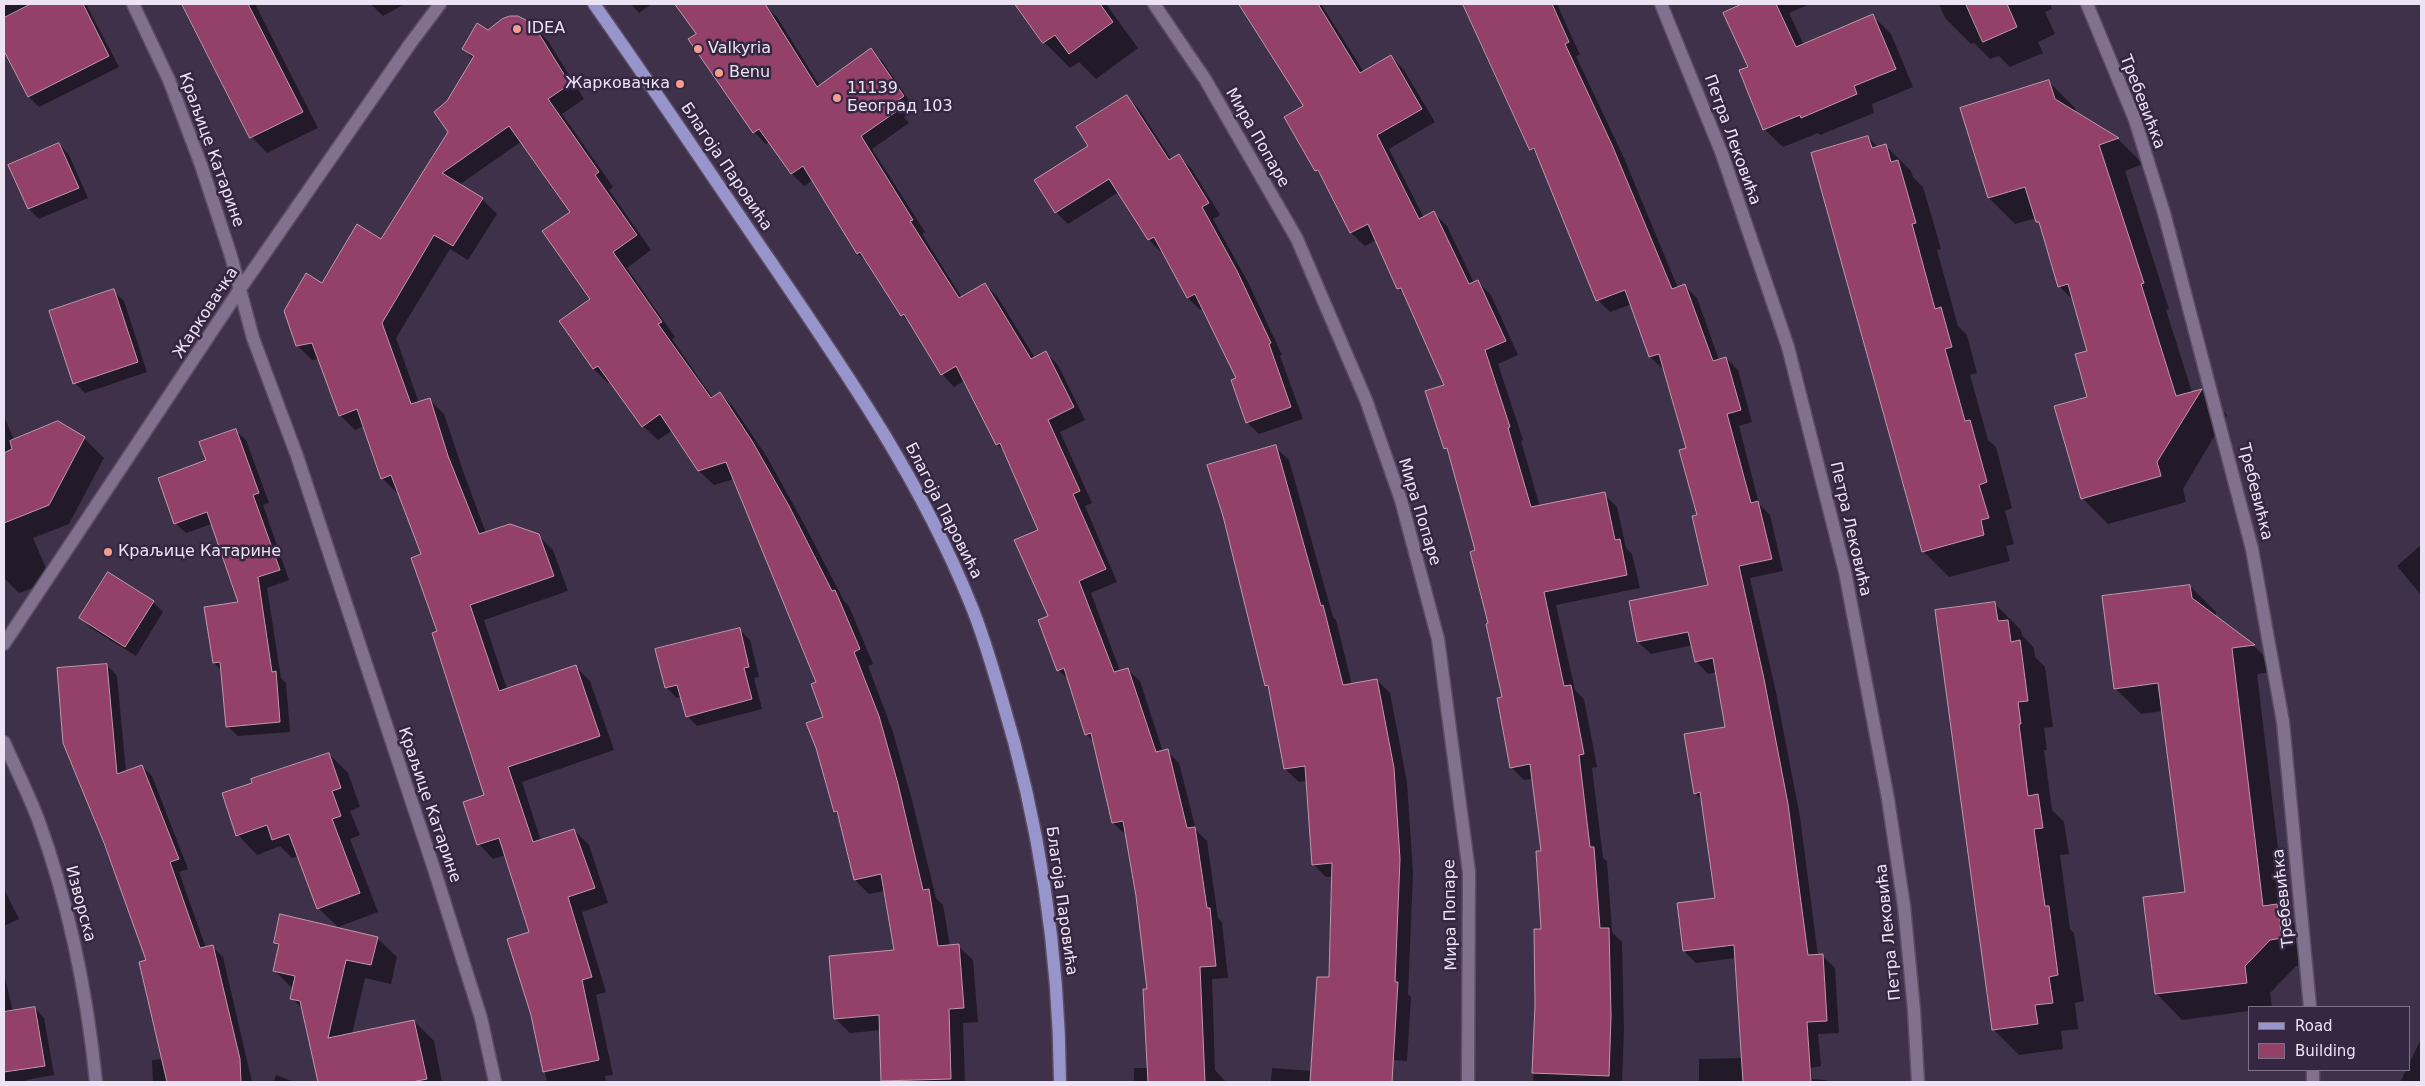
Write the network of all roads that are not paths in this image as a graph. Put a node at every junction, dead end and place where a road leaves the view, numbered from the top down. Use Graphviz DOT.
graph roads {
  1 [pos="133,4"];
  2 [pos="440,4"];
  3 [pos="594,4"];
  4 [pos="1154,4"];
  5 [pos="1660,4"];
  6 [pos="2086,4"];
  7 [pos="240,289"];
  8 [pos="4,644"];
  9 [pos="4,742"];
  10 [pos="2310,1006"];
  11 [pos="96,1082"];
  12 [pos="495,1082"];
  13 [pos="1060,1082"];
  14 [pos="1468,1082"];
  15 [pos="1918,1082"];
  1 -- 7 [label="street, Краљице Катарине"];
  2 -- 7 [label="street, Жарковачка"];
  3 -- 13 [label="main road, Благоја Паровића"];
  4 -- 14 [label="street, Мира Попаре"];
  5 -- 15 [label="street, Петра Лековића"];
  6 -- 10 [label="street, Требевићка"];
  7 -- 8 [label="street, Жарковачка"];
  7 -- 12 [label="street, Краљице Катарине"];
  9 -- 11 [label="street, Изворска"];
}
